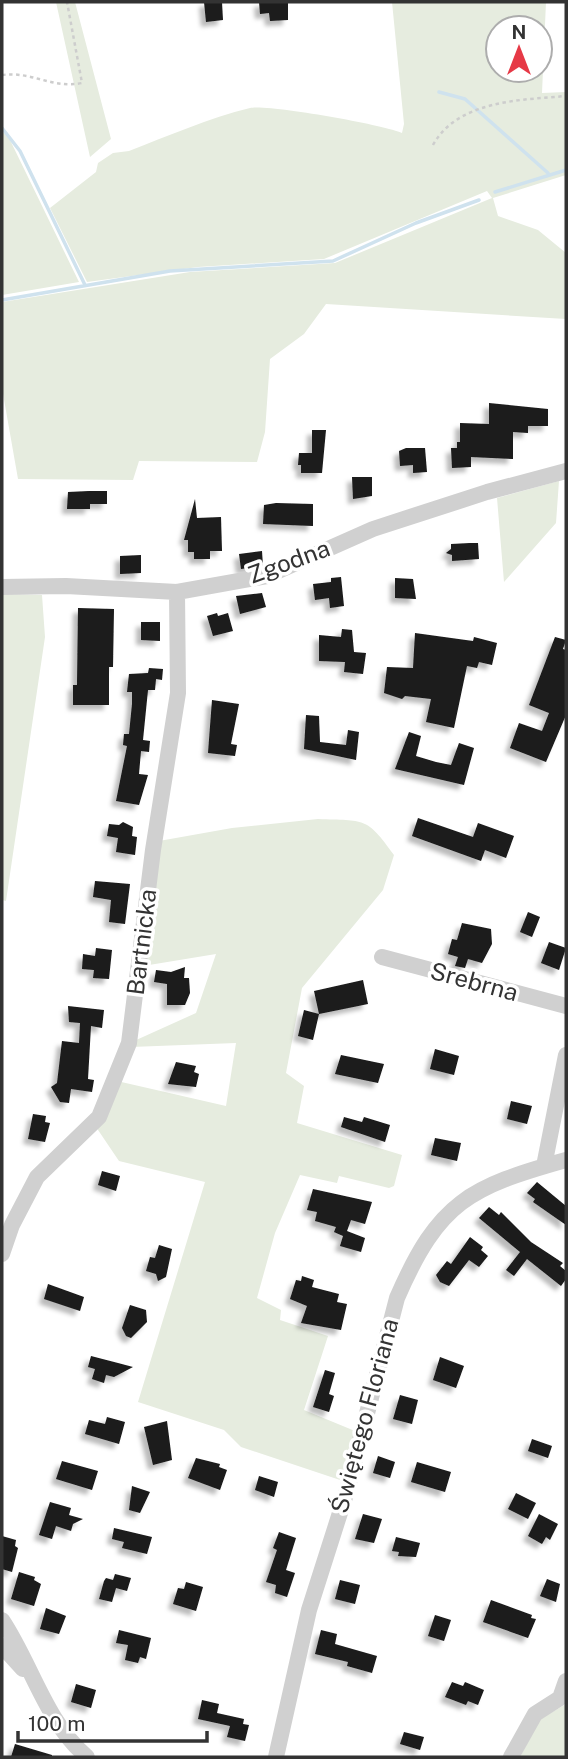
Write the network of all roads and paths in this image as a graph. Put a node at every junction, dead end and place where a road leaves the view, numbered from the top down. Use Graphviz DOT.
graph roads {
  1 [pos="67,2"];
  2 [pos="2,75"];
  3 [pos="566,96"];
  4 [pos="433,145"];
  5 [pos="566,471"];
  6 [pos="2,587"];
  7 [pos="177,592"];
  8 [pos="382,957"];
  9 [pos="566,1006"];
  10 [pos="566,1055"];
  11 [pos="566,1160"];
  12 [pos="544,1166"];
  13 [pos="2,1254"];
  14 [pos="2,1620"];
  15 [pos="2,1646"];
  16 [pos="28,1673"];
  17 [pos="566,1681"];
  18 [pos="87,1757"];
  19 [pos="276,1757"];
  20 [pos="512,1757"];
  1 -- 2 [label="path"];
  3 -- 4 [label="path"];
  5 -- 7 [label="street, Zgodna"];
  6 -- 7 [label="street, Zgodna"];
  7 -- 13 [label="street, Bartnicka"];
  8 -- 9 [label="street, Srebrna"];
  10 -- 12 [label="street"];
  11 -- 12 [label="street, Świętego Floriana"];
  12 -- 19 [label="street, Świętego Floriana"];
  14 -- 16 [label="street"];
  15 -- 16 [label="street"];
  16 -- 18 [label="street"];
  17 -- 20 [label="street"];
}
